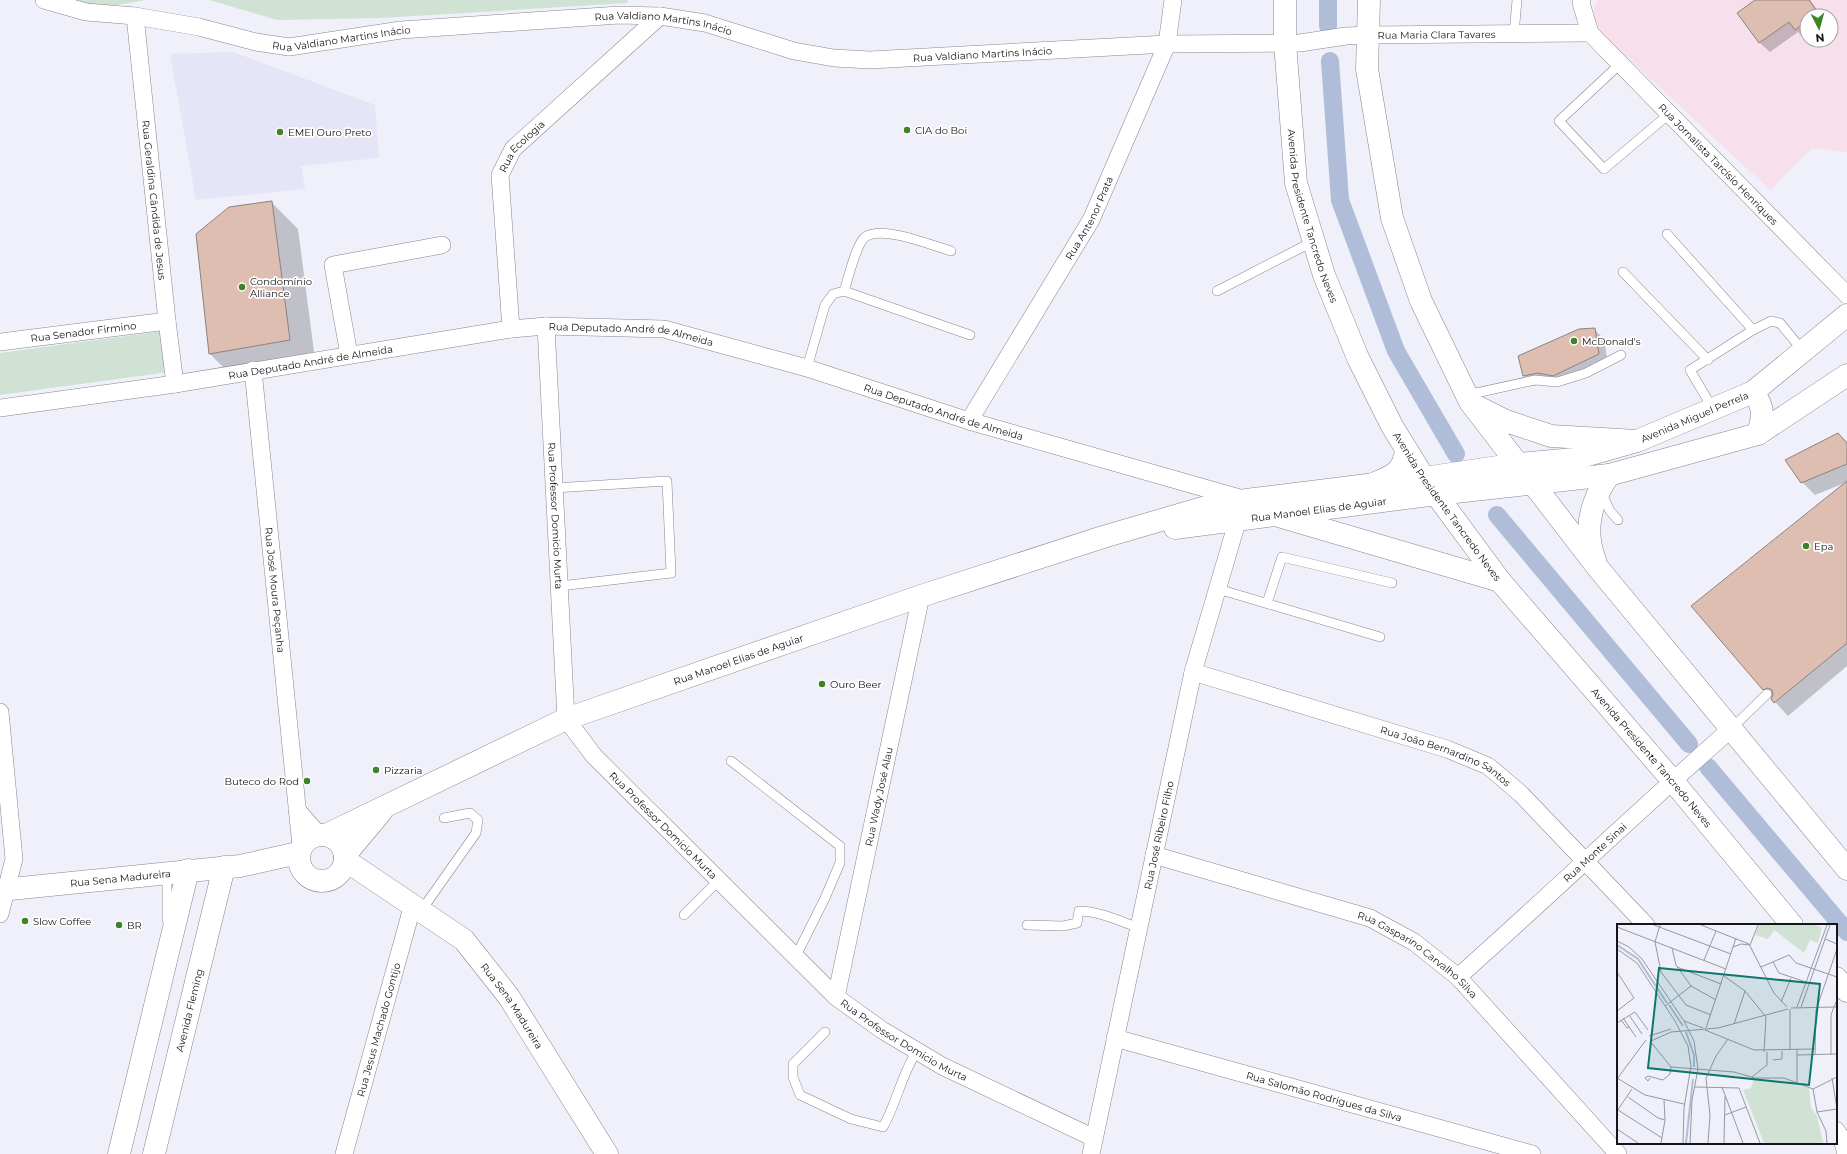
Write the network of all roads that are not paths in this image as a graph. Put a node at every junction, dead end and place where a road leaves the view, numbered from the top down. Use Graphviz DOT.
graph roads {
  1 [pos="44,0"];
  2 [pos="1173,0"];
  3 [pos="1285,0"];
  4 [pos="1369,0"];
  5 [pos="1517,0"];
  6 [pos="1582,0"];
  7 [pos="135,16"];
  8 [pos="660,16"];
  9 [pos="1590,33"];
  10 [pos="1514,34"];
  11 [pos="1369,35"];
  12 [pos="1285,43"];
  13 [pos="1167,44"];
  14 [pos="1620,64"];
  15 [pos="1669,114"];
  16 [pos="1667,234"];
  17 [pos="1314,241"];
  18 [pos="442,245"];
  19 [pos="951,251"];
  20 [pos="1623,272"];
  21 [pos="844,291"];
  22 [pos="1217,291"];
  23 [pos="1847,295"];
  24 [pos="1847,316"];
  25 [pos="167,321"];
  26 [pos="1847,321"];
  27 [pos="546,326"];
  28 [pos="511,329"];
  29 [pos="1753,330"];
  30 [pos="970,335"];
  31 [pos="1847,335"];
  32 [pos="0,342"];
  33 [pos="1803,351"];
  34 [pos="349,355"];
  35 [pos="1622,355"];
  36 [pos="1708,360"];
  37 [pos="808,368"];
  38 [pos="253,370"];
  39 [pos="1847,375"];
  40 [pos="175,384"];
  41 [pos="1753,392"];
  42 [pos="1468,399"];
  43 [pos="0,408"];
  44 [pos="1713,409"];
  45 [pos="969,421"];
  46 [pos="1758,434"];
  47 [pos="1637,441"];
  48 [pos="1406,449"];
  49 [pos="1518,464"];
  50 [pos="1604,482"];
  51 [pos="1534,483"];
  52 [pos="1373,484"];
  53 [pos="1430,486"];
  54 [pos="554,488"];
  55 [pos="1242,510"];
  56 [pos="1275,515"];
  57 [pos="1618,520"];
  58 [pos="1598,568"];
  59 [pos="1500,581"];
  60 [pos="1392,582"];
  61 [pos="560,586"];
  62 [pos="1218,589"];
  63 [pos="921,596"];
  64 [pos="1267,603"];
  65 [pos="1380,638"];
  66 [pos="1193,672"];
  67 [pos="1765,696"];
  68 [pos="0,712"];
  69 [pos="566,719"];
  70 [pos="1732,728"];
  71 [pos="730,761"];
  72 [pos="1676,777"];
  73 [pos="384,808"];
  74 [pos="297,810"];
  75 [pos="444,818"];
  76 [pos="322,835"];
  77 [pos="300,850"];
  78 [pos="1154,855"];
  79 [pos="345,857"];
  80 [pos="1586,862"];
  81 [pos="232,867"];
  82 [pos="1847,869"];
  83 [pos="178,872"];
  84 [pos="305,875"];
  85 [pos="327,880"];
  86 [pos="720,880"];
  87 [pos="386,889"];
  88 [pos="3,890"];
  89 [pos="417,908"];
  90 [pos="0,914"];
  91 [pos="684,915"];
  92 [pos="1645,924"];
  93 [pos="1791,924"];
  94 [pos="1027,925"];
  95 [pos="1139,928"];
  96 [pos="796,956"];
  97 [pos="1458,977"];
  98 [pos="1837,979"];
  99 [pos="1847,991"];
  100 [pos="836,997"];
  101 [pos="825,1032"];
  102 [pos="1115,1038"];
  103 [pos="917,1051"];
  104 [pos="1837,1132"];
  105 [pos="1092,1146"];
  106 [pos="120,1154"];
  107 [pos="154,1154"];
  108 [pos="344,1154"];
  109 [pos="606,1154"];
  110 [pos="1532,1154"];
  111 [pos="1618,1154"];
  112 [pos="1846,1154"];
  1 -- 7 [label="street, Rua Valdiano Martins Inácio"];
  2 -- 13 [label="street, Rua Antenor Prata"];
  3 -- 12 [label="main road, Avenida Presidente Tancredo Neves"];
  4 -- 11 [label="main road"];
  5 -- 10 [label="lane"];
  6 -- 9 [label="street"];
  7 -- 8 [label="street, Rua Valdiano Martins Inácio"];
  7 -- 25 [label="street, Rua Geraldina Cândida de Jesus"];
  8 -- 13 [label="street, Rua Valdiano Martins Inácio"];
  8 -- 28 [label="street, Rua Ecologia"];
  9 -- 10 [label="street, Rua Maria Clara Tavares"];
  9 -- 14 [label="street, Rua Jornalista Tarcísio Henriques"];
  10 -- 11 [label="street, Rua Maria Clara Tavares"];
  11 -- 12 [label="street, Rua Maria Clara Tavares"];
  11 -- 42 [label="main road"];
  12 -- 13 [label="street, Rua Valdiano Martins Inácio"];
  12 -- 17 [label="main road, Avenida Presidente Tancredo Neves"];
  13 -- 45 [label="street, Rua Antenor Prata"];
  14 -- 15 [label="street, Rua Jornalista Tarcísio Henriques"];
  14 -- 15 [label="lane"];
  15 -- 23 [label="street, Rua Jornalista Tarcísio Henriques"];
  16 -- 29 [label="lane"];
  17 -- 22 [label="lane"];
  17 -- 48 [label="main road, Avenida Presidente Tancredo Neves"];
  18 -- 34 [label="street"];
  19 -- 21 [label="lane"];
  20 -- 36 [label="lane"];
  21 -- 30 [label="lane"];
  21 -- 37 [label="lane"];
  24 -- 33 [label="main road, Avenida Miguel Perrela"];
  25 -- 32 [label="street, Rua Senador Firmino"];
  25 -- 40 [label="street, Rua Geraldina Cândida de Jesus"];
  26 -- 31 [label="main road"];
  27 -- 28 [label="street, Rua Deputado André de Almeida"];
  27 -- 37 [label="street, Rua Deputado André de Almeida"];
  27 -- 54 [label="street, Rua Professor Domicio Murta"];
  28 -- 34 [label="street, Rua Deputado André de Almeida"];
  29 -- 33 [label="lane"];
  29 -- 36 [label="lane"];
  33 -- 41 [label="main road, Avenida Miguel Perrela"];
  34 -- 38 [label="street, Rua Deputado André de Almeida"];
  35 -- 42 [label="lane"];
  36 -- 44 [label="lane"];
  37 -- 45 [label="street, Rua Deputado André de Almeida"];
  38 -- 40 [label="street, Rua Deputado André de Almeida"];
  38 -- 74 [label="street, Rua José Moura Peçanha"];
  39 -- 46 [label="main road"];
  40 -- 43 [label="street, Rua Deputado André de Almeida"];
  41 -- 44 [label="main road, Avenida Miguel Perrela"];
  41 -- 46 [label="main road"];
  42 -- 47 [label="main road"];
  42 -- 49 [label="main road"];
  44 -- 47 [label="main road, Avenida Miguel Perrela"];
  45 -- 55 [label="street, Rua Deputado André de Almeida"];
  46 -- 50 [label="main road"];
  47 -- 49 [label="main road, Avenida Miguel Perrela"];
  48 -- 52 [label="main road"];
  48 -- 53 [label="main road, Avenida Presidente Tancredo Neves"];
  49 -- 51 [label="main road"];
  49 -- 53 [label="main road, Rua Manoel Elias de Aguiar"];
  50 -- 51 [label="main road"];
  50 -- 57 [label="lane"];
  50 -- 58 [label="main road"];
  51 -- 53 [label="main road, Rua Manoel Elias de Aguiar"];
  51 -- 58 [label="main road"];
  52 -- 53 [label="main road, Rua Manoel Elias de Aguiar"];
  52 -- 55 [label="main road, Rua Manoel Elias de Aguiar"];
  53 -- 56 [label="main road, Rua Manoel Elias de Aguiar"];
  53 -- 59 [label="main road, Avenida Presidente Tancredo Neves"];
  54 -- 61 [label="street, Rua Professor Domicio Murta"];
  54 -- 61 [label="lane"];
  55 -- 56 [label="main road, Rua Manoel Elias de Aguiar"];
  55 -- 62 [label="street, Rua José Ribeiro Filho"];
  55 -- 63 [label="main road, Rua Manoel Elias de Aguiar"];
  56 -- 59 [label="main road"];
  58 -- 70 [label="main road"];
  59 -- 72 [label="main road, Avenida Presidente Tancredo Neves"];
  60 -- 64 [label="lane"];
  61 -- 69 [label="street, Rua Professor Domicio Murta"];
  62 -- 64 [label="lane"];
  62 -- 66 [label="street, Rua José Ribeiro Filho"];
  63 -- 69 [label="main road, Rua Manoel Elias de Aguiar"];
  63 -- 100 [label="street, Rua Wady José Alau"];
  64 -- 65 [label="lane"];
  66 -- 78 [label="street, Rua José Ribeiro Filho"];
  66 -- 80 [label="street, Rua João Bernardino Santos"];
  67 -- 70 [label="lane"];
  68 -- 88 [label="street"];
  69 -- 73 [label="main road, Rua Manoel Elias de Aguiar"];
  69 -- 86 [label="street, Rua Professor Domicio Murta"];
  70 -- 72 [label="street, Rua Monte Sinai"];
  70 -- 82 [label="main road"];
  71 -- 96 [label="lane"];
  72 -- 80 [label="street, Rua Monte Sinai"];
  72 -- 93 [label="main road, Avenida Presidente Tancredo Neves"];
  73 -- 76 [label="main road, Rua Manoel Elias de Aguiar"];
  73 -- 79 [label="main road, Rua Manoel Elias de Aguiar"];
  74 -- 76 [label="street"];
  74 -- 77 [label="street, Rua José Moura Peçanha"];
  75 -- 89 [label="lane"];
  76 -- 77 [label="main road"];
  76 -- 79 [label="main road"];
  77 -- 81 [label="main road, Rua Sena Madureira"];
  77 -- 84 [label="main road"];
  78 -- 95 [label="street, Rua José Ribeiro Filho"];
  78 -- 97 [label="street, Rua Gasparino Carvalho Silva"];
  79 -- 85 [label="main road"];
  79 -- 87 [label="main road, Rua Sena Madureira"];
  80 -- 92 [label="street, Rua João Bernardino Santos"];
  80 -- 97 [label="street, Rua Monte Sinai"];
  81 -- 83 [label="main road, Rua Sena Madureira"];
  81 -- 84 [label="main road, Rua Sena Madureira"];
  81 -- 107 [label="main road, Avenida Fleming"];
  83 -- 88 [label="main road, Rua Sena Madureira"];
  83 -- 106 [label="main road"];
  84 -- 85 [label="main road"];
  85 -- 87 [label="main road, Rua Sena Madureira"];
  86 -- 91 [label="lane"];
  86 -- 96 [label="street, Rua Professor Domicio Murta"];
  87 -- 89 [label="main road, Rua Sena Madureira"];
  88 -- 90 [label="street"];
  89 -- 108 [label="street, Rua Jesus Machado Gontijo"];
  89 -- 109 [label="main road, Rua Sena Madureira"];
  94 -- 95 [label="lane"];
  95 -- 102 [label="street, Rua José Ribeiro Filho"];
  96 -- 100 [label="street, Rua Professor Domicio Murta"];
  97 -- 111 [label="street, Rua Gasparino Carvalho Silva"];
  98 -- 99 [label="main road"];
  100 -- 103 [label="street, Rua Professor Domicio Murta"];
  101 -- 103 [label="lane"];
  102 -- 105 [label="street, Rua José Ribeiro Filho"];
  102 -- 110 [label="street, Rua Salomão Rodrigues da Silva"];
  103 -- 105 [label="street, Rua Professor Domicio Murta"];
  104 -- 112 [label="street"];
}
